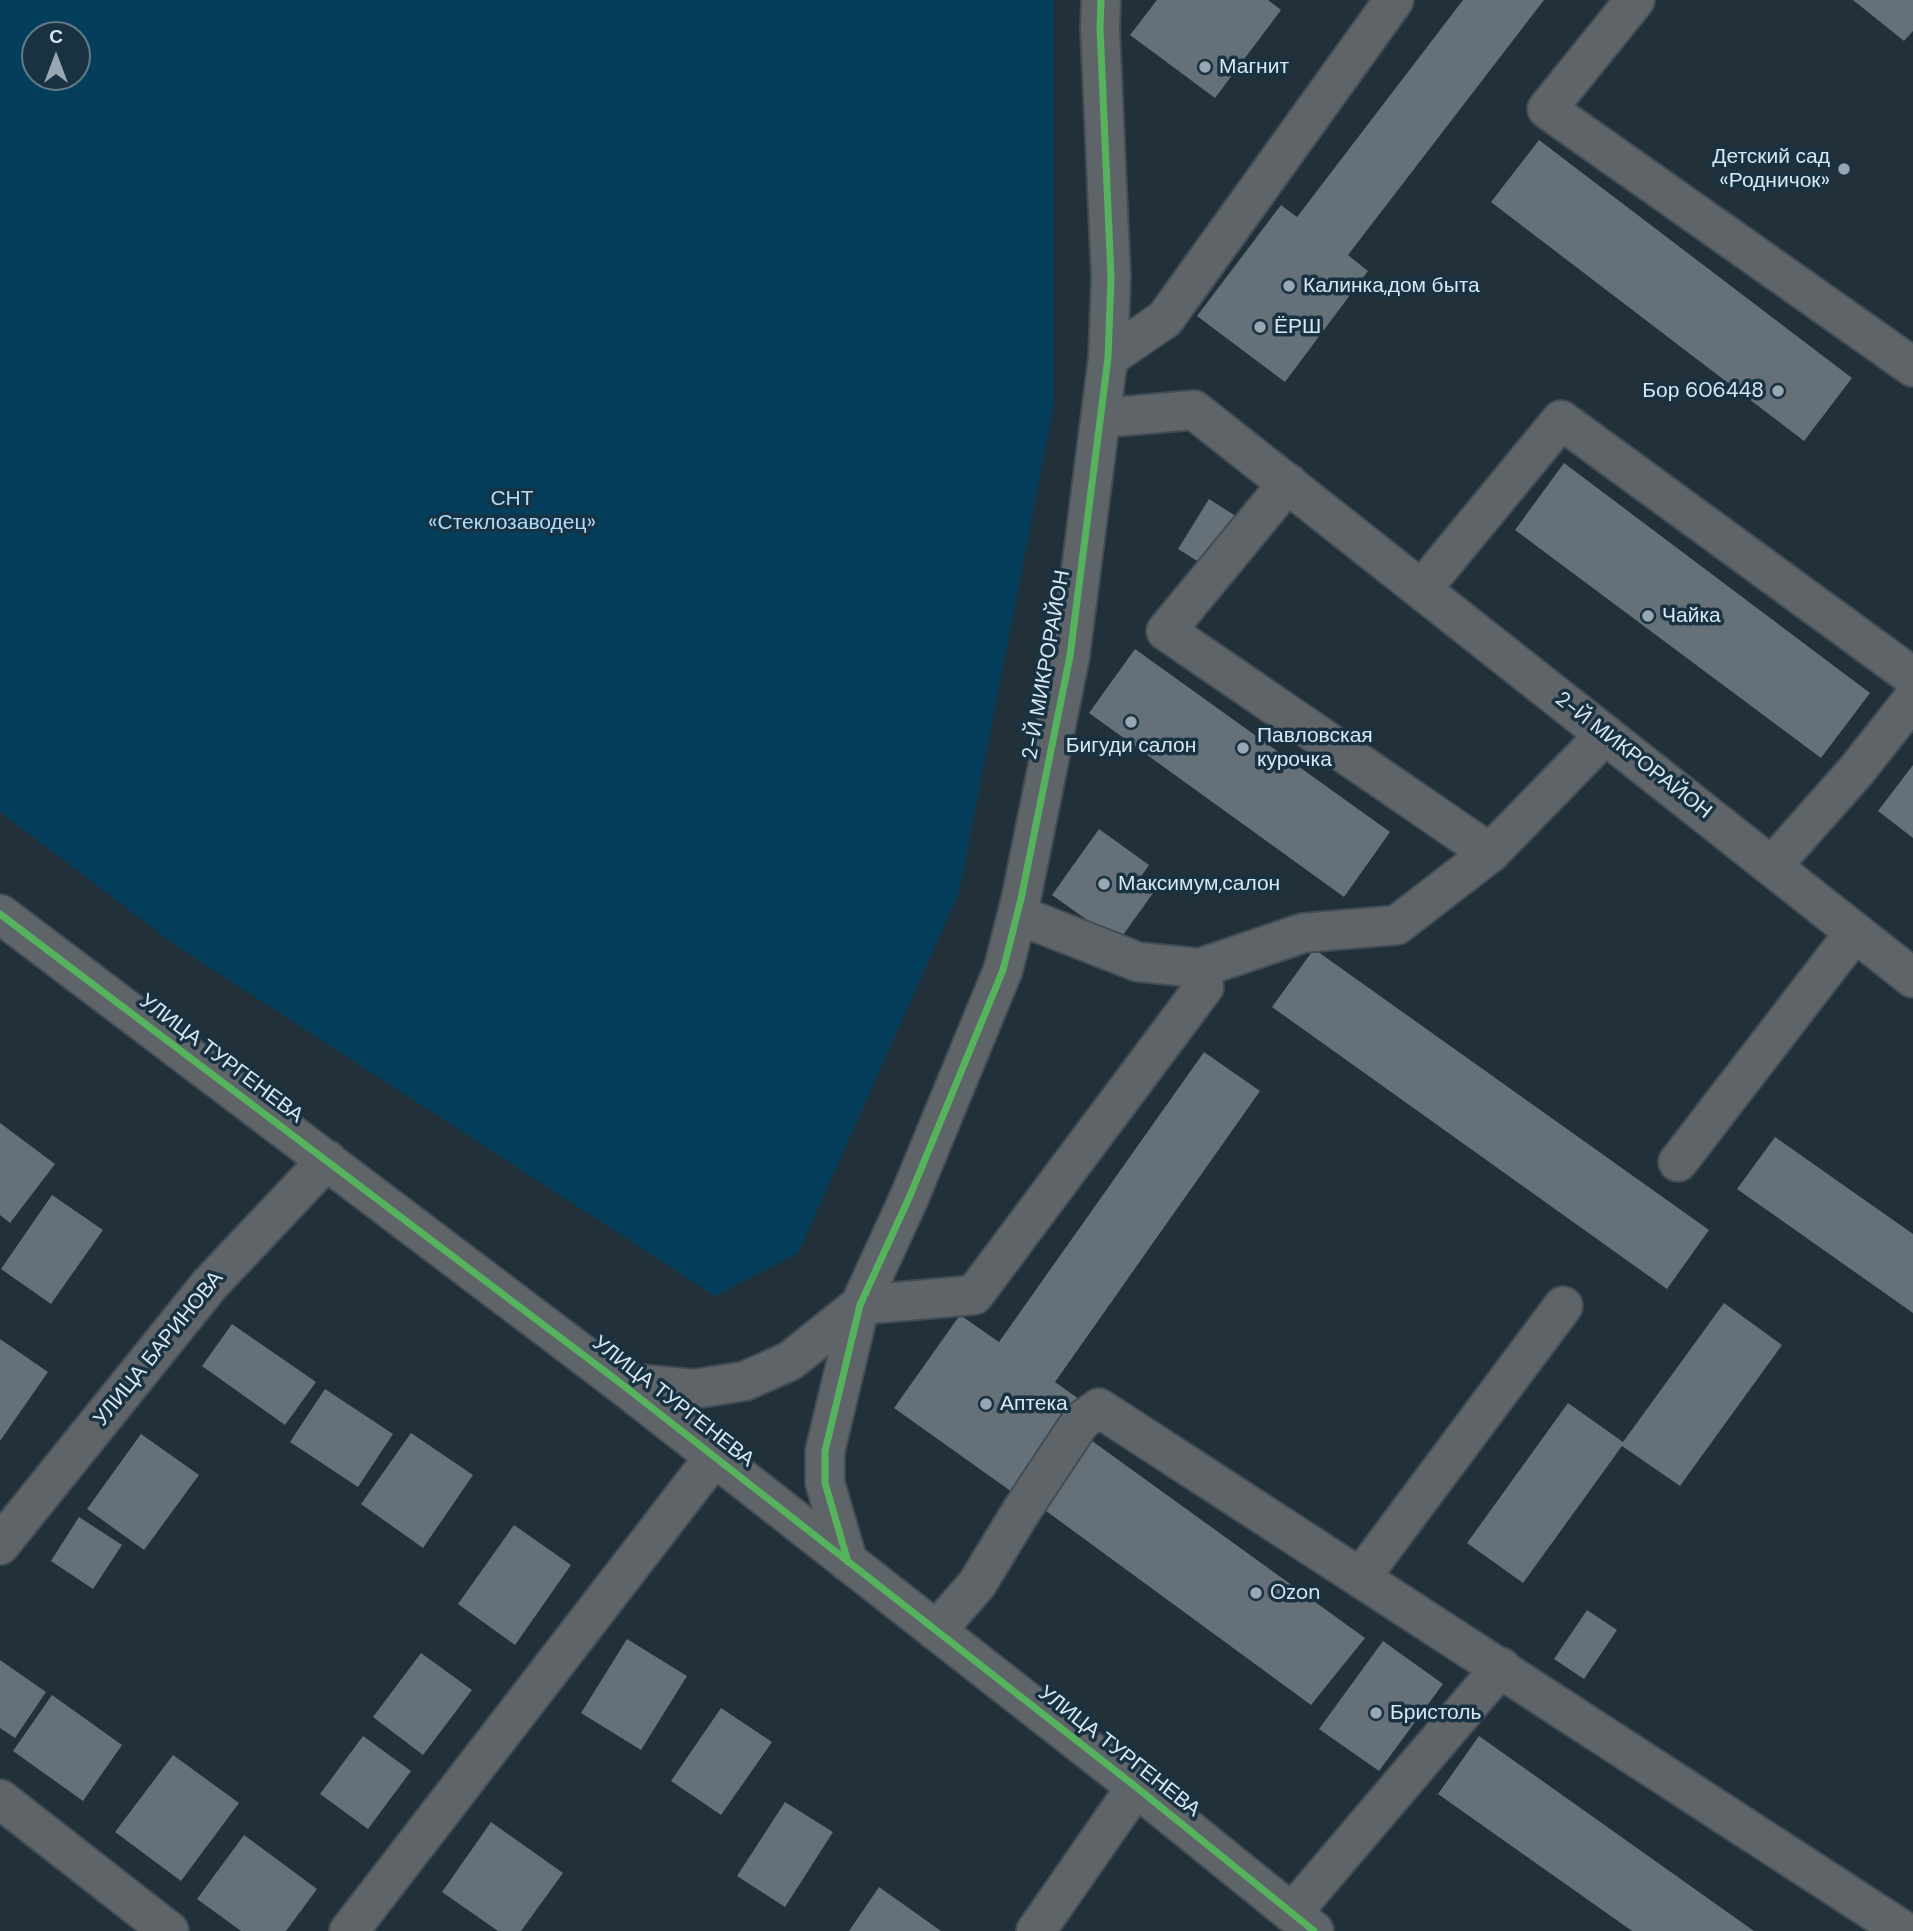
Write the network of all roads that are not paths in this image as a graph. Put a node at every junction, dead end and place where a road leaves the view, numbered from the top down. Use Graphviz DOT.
graph roads {
  1 [pos="1101,0"];
  2 [pos="1394,0"];
  3 [pos="1635,0"];
  4 [pos="1108,358"];
  5 [pos="1913,367"];
  6 [pos="1102,418"];
  7 [pos="1288,483"];
  8 [pos="1422,589"];
  9 [pos="1913,677"];
  10 [pos="1913,699"];
  11 [pos="1605,735"];
  12 [pos="1490,853"];
  13 [pos="1772,866"];
  14 [pos="0,914"];
  15 [pos="1018,915"];
  16 [pos="1855,932"];
  17 [pos="1200,968"];
  18 [pos="1913,978"];
  19 [pos="327,1160"];
  20 [pos="1678,1163"];
  21 [pos="860,1305"];
  22 [pos="1563,1307"];
  23 [pos="620,1382"];
  24 [pos="715,1456"];
  25 [pos="0,1545"];
  26 [pos="848,1562"];
  27 [pos="1361,1577"];
  28 [pos="936,1631"];
  29 [pos="1501,1667"];
  30 [pos="1136,1787"];
  31 [pos="0,1799"];
  32 [pos="1303,1922"];
  33 [pos="169,1931"];
  34 [pos="349,1931"];
  35 [pos="1036,1931"];
  36 [pos="1904,1931"];
  1 -- 4 [label="street, 2-Й МИКРОРАЙОН"];
  2 -- 4 [label="street"];
  3 -- 5 [label="street"];
  4 -- 6 [label="street, 2-Й МИКРОРАЙОН"];
  6 -- 7 [label="street, 2-Й МИКРОРАЙОН"];
  6 -- 15 [label="street, 2-Й МИКРОРАЙОН"];
  7 -- 8 [label="street, 2-Й МИКРОРАЙОН"];
  7 -- 12 [label="street"];
  8 -- 9 [label="street"];
  8 -- 11 [label="street, 2-Й МИКРОРАЙОН"];
  10 -- 13 [label="street"];
  11 -- 12 [label="street"];
  11 -- 13 [label="street, 2-Й МИКРОРАЙОН"];
  12 -- 17 [label="street"];
  13 -- 16 [label="street, 2-Й МИКРОРАЙОН"];
  14 -- 19 [label="street, УЛИЦА ТУРГЕНЕВА"];
  15 -- 17 [label="street"];
  15 -- 21 [label="street, 2-Й МИКРОРАЙОН"];
  16 -- 18 [label="street, 2-Й МИКРОРАЙОН"];
  16 -- 20 [label="street"];
  17 -- 21 [label="street"];
  19 -- 23 [label="street, УЛИЦА ТУРГЕНЕВА"];
  19 -- 25 [label="street, УЛИЦА БАРИНОВА"];
  21 -- 23 [label="street"];
  21 -- 26 [label="street, 2-Й МИКРОРАЙОН"];
  22 -- 27 [label="street"];
  23 -- 24 [label="street, УЛИЦА ТУРГЕНЕВА"];
  24 -- 26 [label="street, УЛИЦА ТУРГЕНЕВА"];
  24 -- 34 [label="street"];
  26 -- 28 [label="street, УЛИЦА ТУРГЕНЕВА"];
  27 -- 28 [label="street"];
  27 -- 29 [label="street"];
  28 -- 30 [label="street, УЛИЦА ТУРГЕНЕВА"];
  29 -- 32 [label="street"];
  29 -- 36 [label="street"];
  30 -- 32 [label="street, УЛИЦА ТУРГЕНЕВА"];
  30 -- 35 [label="street"];
  31 -- 33 [label="street"];
}
